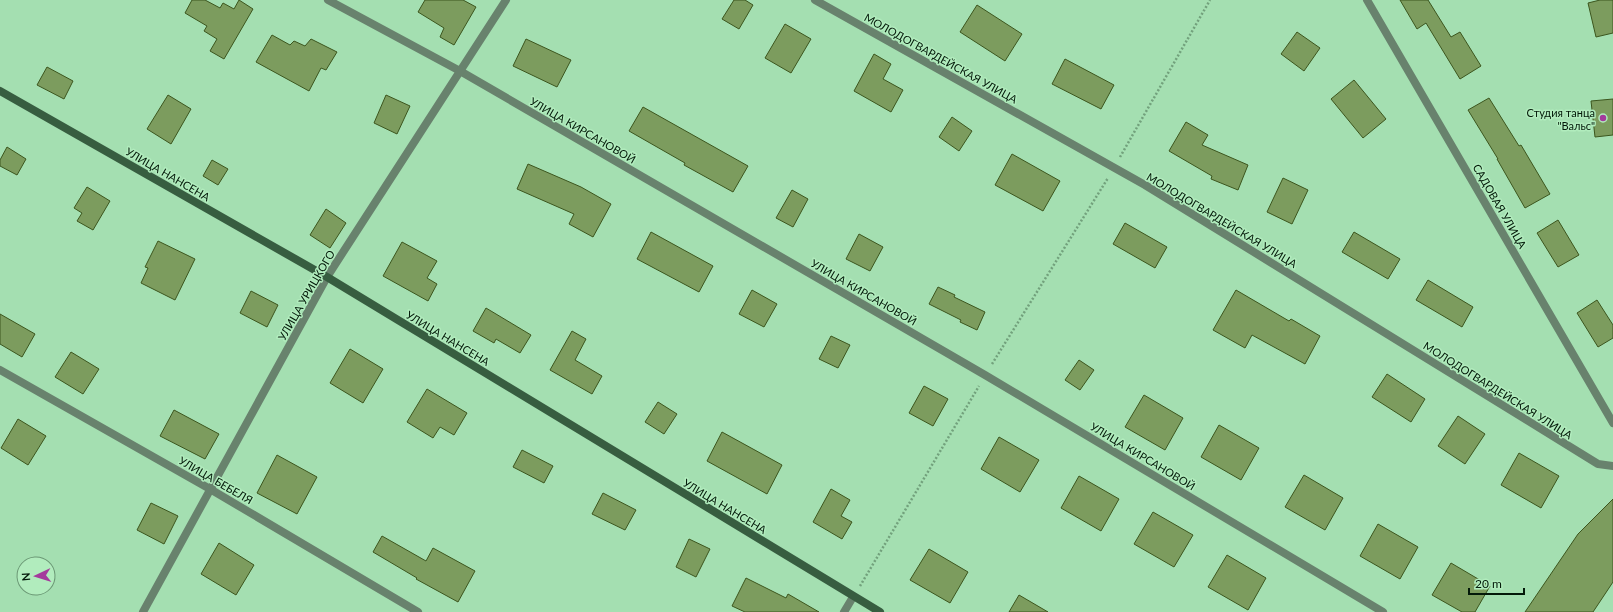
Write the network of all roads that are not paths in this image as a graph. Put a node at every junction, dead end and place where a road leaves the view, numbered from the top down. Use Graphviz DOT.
graph roads {
  1 [pos="328,0"];
  2 [pos="506,0"];
  3 [pos="815,0"];
  4 [pos="1367,0"];
  5 [pos="460,71"];
  6 [pos="0,91"];
  7 [pos="327,277"];
  8 [pos="0,370"];
  9 [pos="1613,423"];
  10 [pos="1613,466"];
  11 [pos="210,489"];
  12 [pos="853,596"];
  13 [pos="143,612"];
  14 [pos="418,612"];
  15 [pos="844,612"];
  16 [pos="880,612"];
  17 [pos="1383,612"];
  1 -- 5 [label="street, УЛИЦА КИРСАНОВОЙ"];
  2 -- 5 [label="street, УЛИЦА УРИЦКОГО"];
  3 -- 10 [label="street, МОЛОДОГВАРДЕЙСКАЯ УЛИЦА"];
  4 -- 9 [label="street, САДОВАЯ УЛИЦА"];
  5 -- 7 [label="street, УЛИЦА УРИЦКОГО"];
  5 -- 17 [label="street, УЛИЦА КИРСАНОВОЙ"];
  6 -- 7 [label="main road, УЛИЦА НАНСЕНА"];
  7 -- 11 [label="street, УЛИЦА УРИЦКОГО"];
  7 -- 12 [label="main road, УЛИЦА НАНСЕНА"];
  8 -- 11 [label="street, УЛИЦА БЕБЕЛЯ"];
  11 -- 13 [label="street, УЛИЦА УРИЦКОГО"];
  11 -- 14 [label="street, УЛИЦА БЕБЕЛЯ"];
  12 -- 15 [label="street"];
  12 -- 16 [label="main road, УЛИЦА НАНСЕНА"];
}
